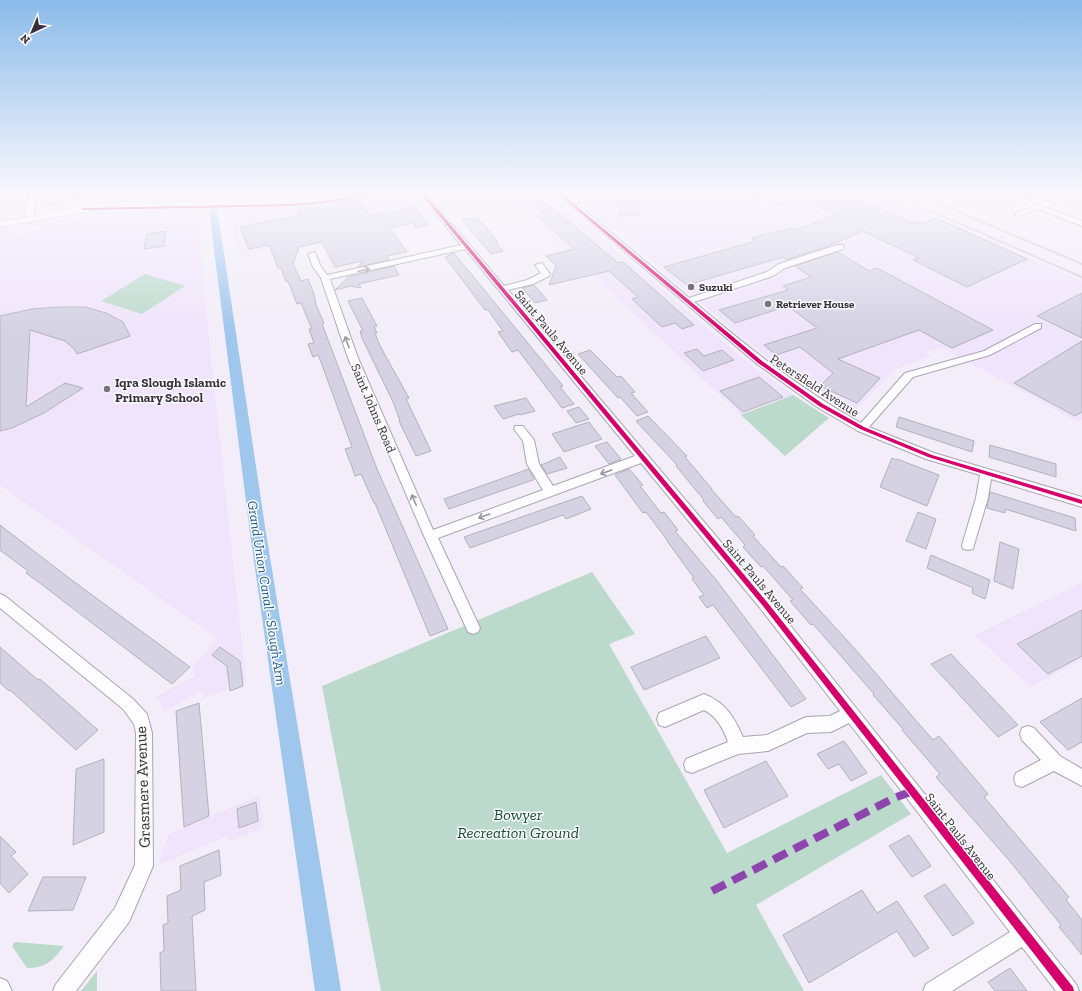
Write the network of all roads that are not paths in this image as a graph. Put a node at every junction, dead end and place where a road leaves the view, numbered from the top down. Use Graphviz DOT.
graph roads {
  1 [pos="463,240"];
  2 [pos="615,240"];
  3 [pos="468,246"];
  4 [pos="840,247"];
  5 [pos="312,254"];
  6 [pos="539,265"];
  7 [pos="325,278"];
  8 [pos="502,289"];
  9 [pos="687,300"];
  10 [pos="1038,326"];
  11 [pos="862,428"];
  12 [pos="519,429"];
  13 [pos="642,458"];
  14 [pos="986,474"];
  15 [pos="550,492"];
  16 [pos="1082,502"];
  17 [pos="430,536"];
  18 [pos="968,545"];
  19 [pos="0,600"];
  20 [pos="472,628"];
  21 [pos="852,713"];
  22 [pos="665,719"];
  23 [pos="1028,734"];
  24 [pos="738,746"];
  25 [pos="1054,762"];
  26 [pos="692,765"];
  27 [pos="1082,778"];
  28 [pos="1022,779"];
  29 [pos="1023,935"];
  30 [pos="0,988"];
  31 [pos="2,991"];
  32 [pos="63,991"];
  33 [pos="933,991"];
  34 [pos="1069,991"];
  1 -- 3 [label="street, Saint Pauls Avenue"];
  2 -- 9 [label="street, Petersfield Avenue"];
  7 -- 3 [label="street, one-way"];
  3 -- 8 [label="street, Saint Pauls Avenue"];
  4 -- 9 [label="street"];
  5 -- 7 [label="street, Saint Johns Road"];
  6 -- 8 [label="street"];
  17 -- 7 [label="street, Saint Johns Road, one-way"];
  8 -- 13 [label="street, Saint Pauls Avenue"];
  9 -- 11 [label="street, Petersfield Avenue"];
  10 -- 11 [label="street"];
  11 -- 14 [label="street, Petersfield Avenue"];
  12 -- 15 [label="street"];
  13 -- 15 [label="street, one-way"];
  13 -- 21 [label="street, Saint Pauls Avenue"];
  14 -- 16 [label="street, Petersfield Avenue"];
  14 -- 18 [label="street"];
  15 -- 17 [label="street, one-way"];
  17 -- 20 [label="street, Saint Johns Road"];
  19 -- 32 [label="street, Grasmere Avenue"];
  21 -- 24 [label="street"];
  21 -- 29 [label="street, Saint Pauls Avenue"];
  22 -- 24 [label="street"];
  23 -- 25 [label="street"];
  24 -- 26 [label="street"];
  25 -- 27 [label="street"];
  25 -- 28 [label="street"];
  29 -- 33 [label="street"];
  29 -- 34 [label="street, Saint Pauls Avenue"];
  30 -- 31 [label="street"];
}
